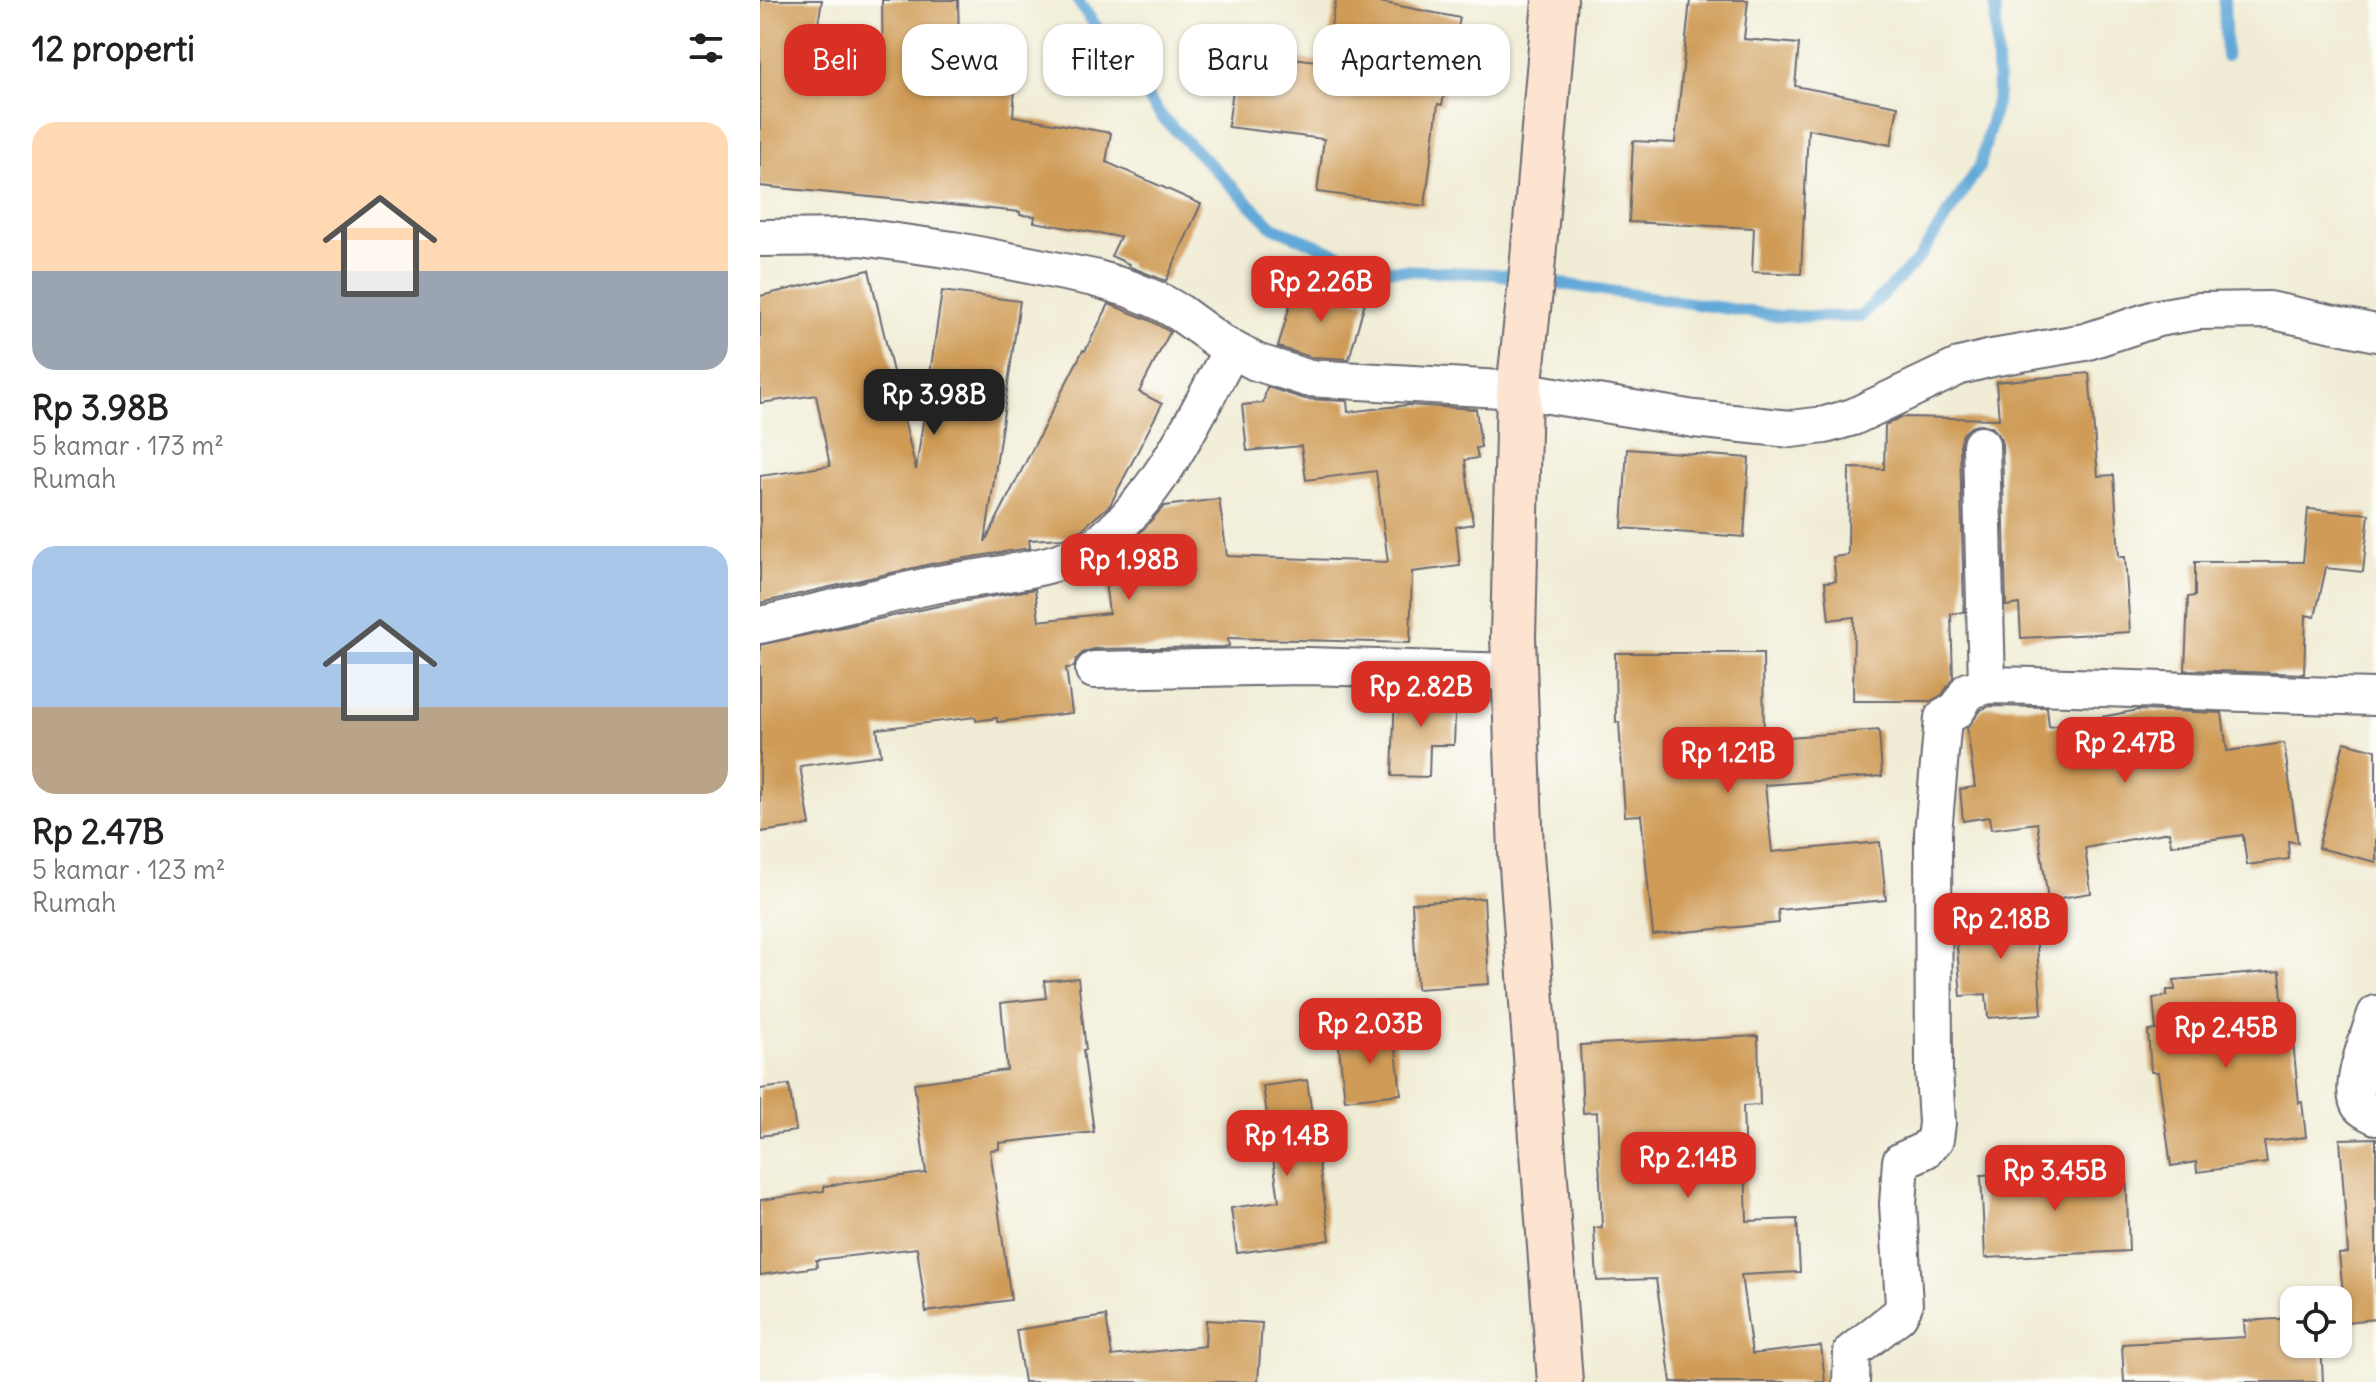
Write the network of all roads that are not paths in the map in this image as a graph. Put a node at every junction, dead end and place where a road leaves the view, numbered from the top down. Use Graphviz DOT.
graph roads {
  1 [pos="1555,0"];
  2 [pos="760,238"];
  3 [pos="2376,333"];
  4 [pos="1232,349"];
  5 [pos="1519,390"];
  6 [pos="1981,445"];
  7 [pos="760,625"];
  8 [pos="1094,670"];
  9 [pos="1515,672"];
  10 [pos="1987,685"];
  11 [pos="2376,697"];
  12 [pos="2376,1014"];
  13 [pos="2376,1116"];
  14 [pos="1560,1382"];
  15 [pos="1851,1382"];
  1 -- 5 [label="street"];
  2 -- 4 [label="street"];
  3 -- 5 [label="street"];
  4 -- 5 [label="street"];
  4 -- 7 [label="street"];
  5 -- 9 [label="street"];
  6 -- 10 [label="street"];
  8 -- 9 [label="street"];
  9 -- 14 [label="street"];
  10 -- 11 [label="street"];
  10 -- 15 [label="street"];
  12 -- 13 [label="street"];
}
